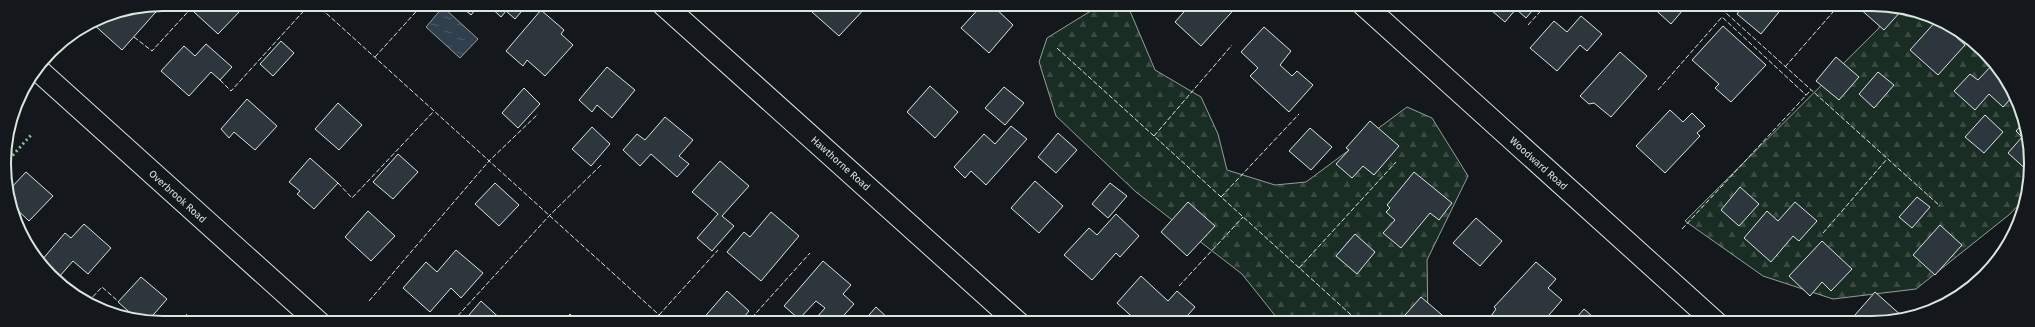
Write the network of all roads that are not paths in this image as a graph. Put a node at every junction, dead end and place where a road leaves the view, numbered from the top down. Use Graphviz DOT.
graph roads {
  1 [pos="672,11"];
  2 [pos="1371,11"];
  3 [pos="41,73"];
  4 [pos="311,316"];
  5 [pos="1010,316"];
  6 [pos="1708,316"];
  1 -- 5 [label="street, Hawthorne Road"];
  2 -- 6 [label="street, Woodward Road"];
  3 -- 4 [label="street, Overbrook Road"];
}
